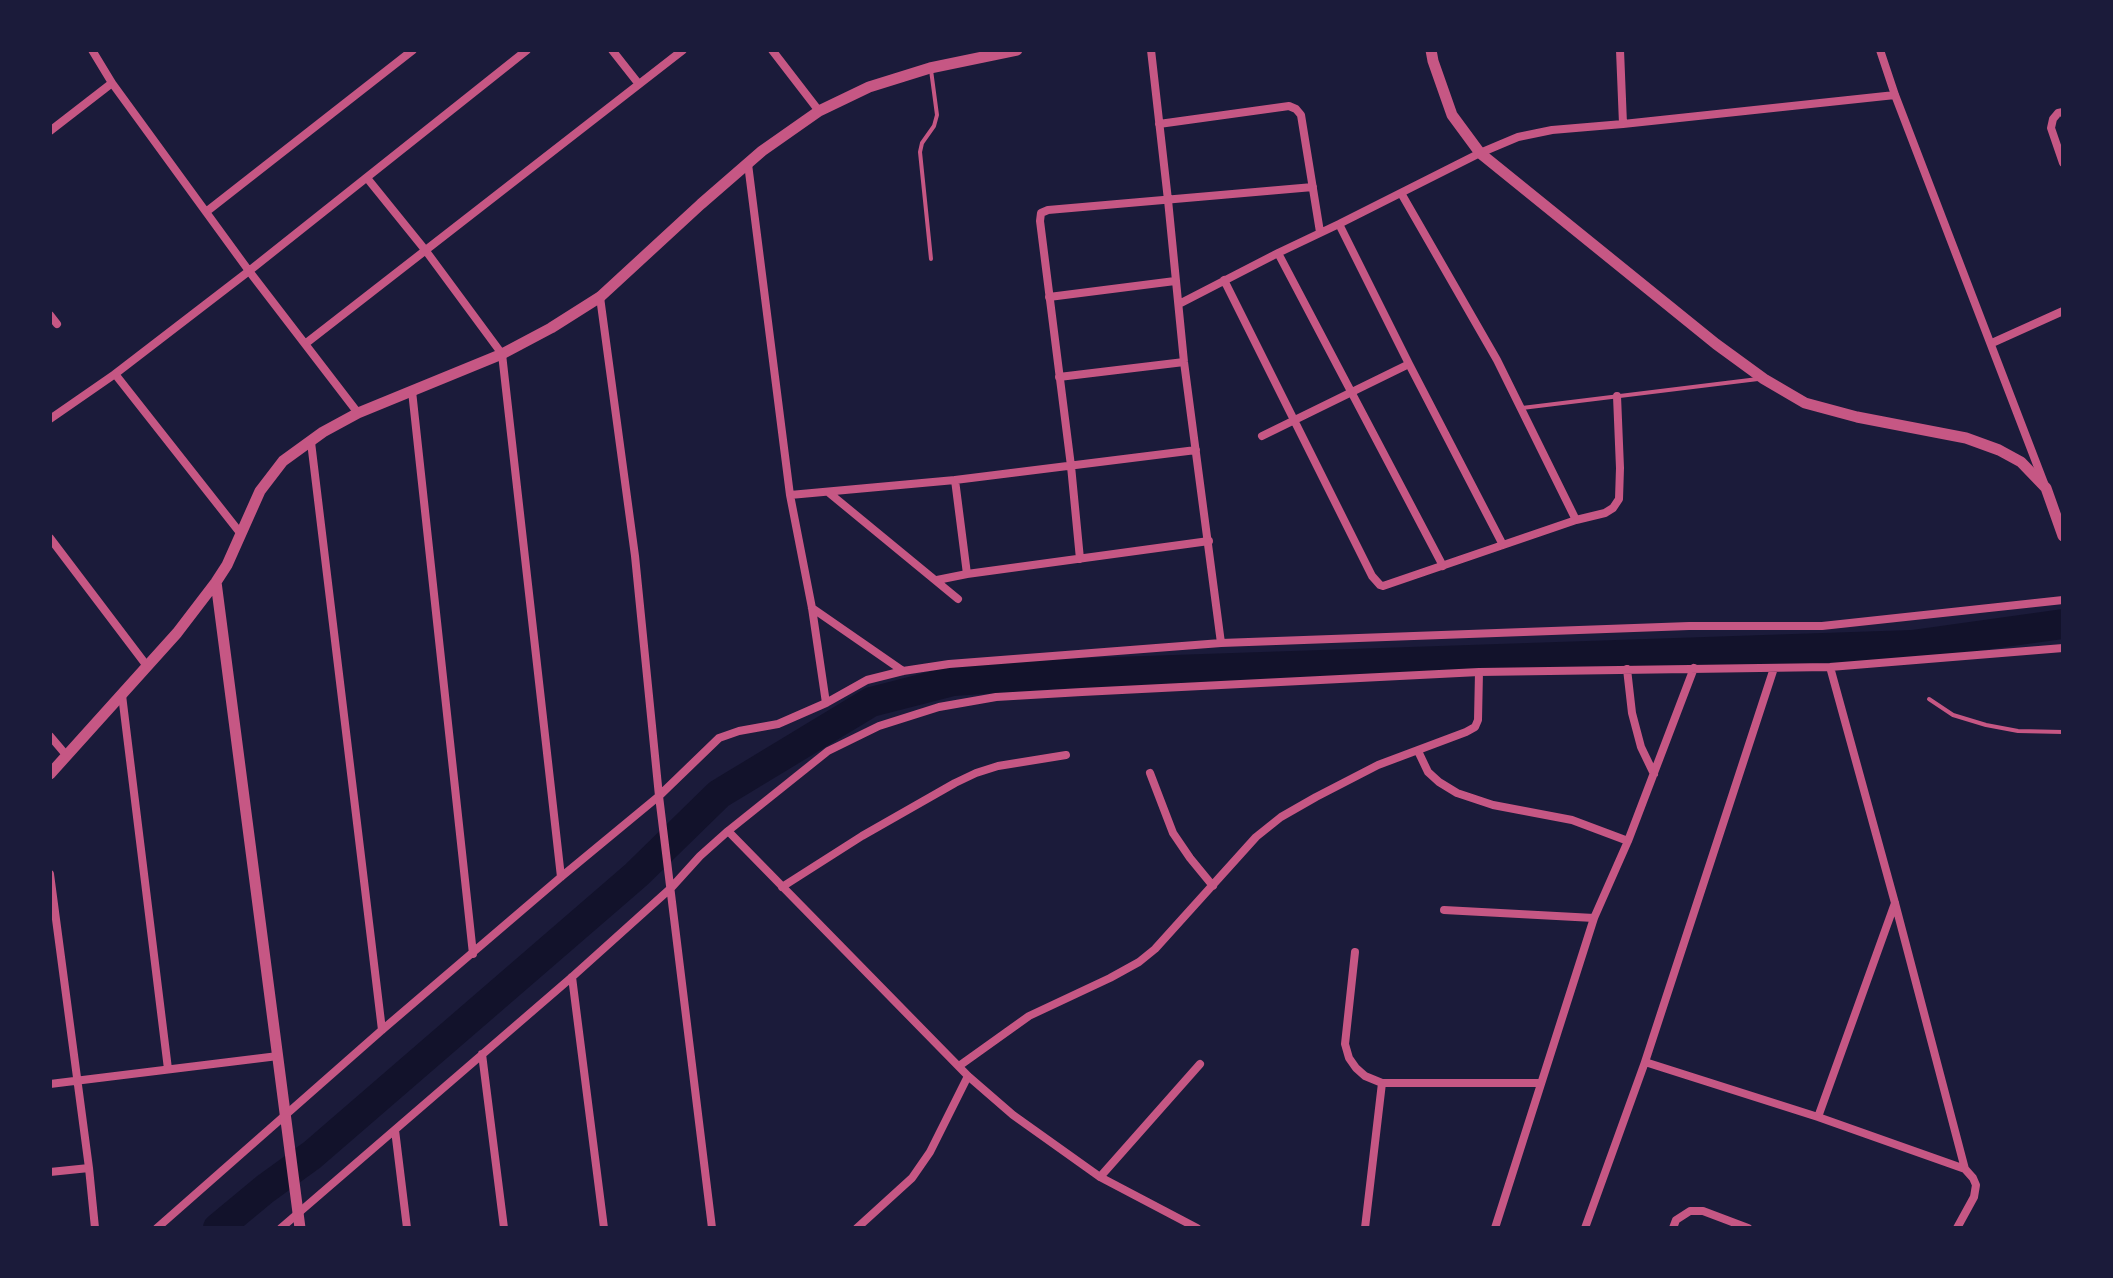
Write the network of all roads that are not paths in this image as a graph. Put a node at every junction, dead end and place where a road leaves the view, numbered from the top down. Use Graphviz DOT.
graph roads {
  1 [pos="92,50"];
  2 [pos="413,50"];
  3 [pos="527,50"];
  4 [pos="612,50"];
  5 [pos="683,50"];
  6 [pos="772,50"];
  7 [pos="1017,50"];
  8 [pos="1151,50"];
  9 [pos="1431,50"];
  10 [pos="1620,50"];
  11 [pos="1880,50"];
  12 [pos="930,68"];
  13 [pos="112,83"];
  14 [pos="638,83"];
  15 [pos="1895,95"];
  16 [pos="819,111"];
  17 [pos="2063,112"];
  18 [pos="1159,124"];
  19 [pos="1623,124"];
  20 [pos="50,131"];
  21 [pos="1480,153"];
  22 [pos="2063,163"];
  23 [pos="748,164"];
  24 [pos="367,178"];
  25 [pos="1313,187"];
  26 [pos="1401,193"];
  27 [pos="1168,200"];
  28 [pos="206,212"];
  29 [pos="1339,224"];
  30 [pos="1320,232"];
  31 [pos="426,251"];
  32 [pos="1278,253"];
  33 [pos="931,259"];
  34 [pos="249,271"];
  35 [pos="1224,280"];
  36 [pos="1175,281"];
  37 [pos="600,297"];
  38 [pos="1049,297"];
  39 [pos="1179,304"];
  40 [pos="2063,311"];
  41 [pos="50,315"];
  42 [pos="57,324"];
  43 [pos="1992,343"];
  44 [pos="305,344"];
  45 [pos="502,354"];
  46 [pos="1184,362"];
  47 [pos="1409,364"];
  48 [pos="115,374"];
  49 [pos="1059,377"];
  50 [pos="1764,379"];
  51 [pos="412,391"];
  52 [pos="1351,392"];
  53 [pos="1617,396"];
  54 [pos="1522,408"];
  55 [pos="358,413"];
  56 [pos="50,419"];
  57 [pos="1294,420"];
  58 [pos="1262,436"];
  59 [pos="311,442"];
  60 [pos="1196,450"];
  61 [pos="1071,466"];
  62 [pos="955,480"];
  63 [pos="2046,488"];
  64 [pos="828,492"];
  65 [pos="790,495"];
  66 [pos="1576,520"];
  67 [pos="241,534"];
  68 [pos="2063,536"];
  69 [pos="50,538"];
  70 [pos="1209,541"];
  71 [pos="1503,545"];
  72 [pos="1080,559"];
  73 [pos="1443,566"];
  74 [pos="967,574"];
  75 [pos="937,580"];
  76 [pos="216,582"];
  77 [pos="958,599"];
  78 [pos="2063,600"];
  79 [pos="812,608"];
  80 [pos="1221,643"];
  81 [pos="2063,648"];
  82 [pos="147,666"];
  83 [pos="1830,667"];
  84 [pos="1694,668"];
  85 [pos="1774,668"];
  86 [pos="1627,669"];
  87 [pos="903,671"];
  88 [pos="1479,672"];
  89 [pos="122,695"];
  90 [pos="1929,699"];
  91 [pos="826,703"];
  92 [pos="2063,732"];
  93 [pos="50,736"];
  94 [pos="1418,751"];
  95 [pos="1066,755"];
  96 [pos="67,756"];
  97 [pos="1150,773"];
  98 [pos="50,774"];
  99 [pos="1654,774"];
  100 [pos="659,796"];
  101 [pos="728,831"];
  102 [pos="1628,841"];
  103 [pos="50,874"];
  104 [pos="561,877"];
  105 [pos="1213,886"];
  106 [pos="782,887"];
  107 [pos="671,888"];
  108 [pos="1895,903"];
  109 [pos="1444,910"];
  110 [pos="1594,918"];
  111 [pos="1355,952"];
  112 [pos="473,954"];
  113 [pos="572,977"];
  114 [pos="382,1030"];
  115 [pos="482,1054"];
  116 [pos="278,1056"];
  117 [pos="1645,1062"];
  118 [pos="1200,1064"];
  119 [pos="959,1066"];
  120 [pos="168,1069"];
  121 [pos="968,1076"];
  122 [pos="76,1080"];
  123 [pos="1382,1083"];
  124 [pos="1540,1083"];
  125 [pos="50,1084"];
  126 [pos="286,1116"];
  127 [pos="1818,1117"];
  128 [pos="395,1130"];
  129 [pos="89,1168"];
  130 [pos="1965,1169"];
  131 [pos="50,1172"];
  132 [pos="1100,1177"];
  133 [pos="298,1213"];
  134 [pos="95,1228"];
  135 [pos="157,1228"];
  136 [pos="281,1228"];
  137 [pos="300,1228"];
  138 [pos="407,1228"];
  139 [pos="504,1228"];
  140 [pos="604,1228"];
  141 [pos="712,1228"];
  142 [pos="857,1228"];
  143 [pos="1197,1228"];
  144 [pos="1365,1228"];
  145 [pos="1495,1228"];
  146 [pos="1585,1228"];
  147 [pos="1673,1228"];
  148 [pos="1748,1228"];
  149 [pos="1957,1228"];
  1 -- 13 [label="street"];
  2 -- 28 [label="street"];
  3 -- 24 [label="street"];
  4 -- 14 [label="street"];
  5 -- 14 [label="street"];
  6 -- 16 [label="street"];
  7 -- 12 [label="street"];
  8 -- 18 [label="street"];
  9 -- 21 [label="street"];
  10 -- 19 [label="street"];
  11 -- 15 [label="street"];
  12 -- 16 [label="street"];
  12 -- 33 [label="lane"];
  13 -- 20 [label="street"];
  13 -- 28 [label="street"];
  14 -- 31 [label="street"];
  15 -- 19 [label="street"];
  15 -- 43 [label="street"];
  16 -- 23 [label="street"];
  17 -- 22 [label="street"];
  18 -- 25 [label="street"];
  18 -- 27 [label="street"];
  19 -- 21 [label="street"];
  21 -- 26 [label="street"];
  21 -- 50 [label="street"];
  23 -- 37 [label="street"];
  23 -- 65 [label="street"];
  24 -- 31 [label="street"];
  24 -- 34 [label="street"];
  25 -- 27 [label="street"];
  25 -- 30 [label="street"];
  26 -- 29 [label="street"];
  26 -- 54 [label="street"];
  27 -- 36 [label="street"];
  27 -- 38 [label="street"];
  28 -- 34 [label="street"];
  29 -- 30 [label="street"];
  29 -- 47 [label="street"];
  30 -- 32 [label="street"];
  31 -- 44 [label="street"];
  31 -- 45 [label="street"];
  32 -- 35 [label="street"];
  32 -- 52 [label="street"];
  34 -- 44 [label="street"];
  34 -- 48 [label="street"];
  35 -- 39 [label="street"];
  35 -- 57 [label="street"];
  36 -- 38 [label="street"];
  36 -- 39 [label="street"];
  37 -- 45 [label="street"];
  37 -- 100 [label="street"];
  38 -- 49 [label="street"];
  39 -- 46 [label="street"];
  40 -- 43 [label="street"];
  41 -- 42 [label="street"];
  43 -- 63 [label="street"];
  44 -- 55 [label="street"];
  45 -- 51 [label="street"];
  45 -- 104 [label="street"];
  46 -- 49 [label="street"];
  46 -- 60 [label="street"];
  47 -- 52 [label="street"];
  47 -- 71 [label="street"];
  48 -- 56 [label="street"];
  48 -- 67 [label="street"];
  49 -- 61 [label="street"];
  50 -- 53 [label="lane"];
  50 -- 63 [label="street"];
  51 -- 55 [label="street"];
  51 -- 112 [label="street"];
  52 -- 57 [label="street"];
  52 -- 73 [label="street"];
  53 -- 54 [label="lane"];
  53 -- 66 [label="street"];
  54 -- 66 [label="street"];
  55 -- 59 [label="street"];
  57 -- 58 [label="street"];
  57 -- 73 [label="street"];
  59 -- 67 [label="street"];
  59 -- 114 [label="street"];
  60 -- 61 [label="street"];
  60 -- 70 [label="street"];
  61 -- 62 [label="street"];
  61 -- 72 [label="street"];
  62 -- 64 [label="street"];
  62 -- 74 [label="street"];
  63 -- 68 [label="street"];
  64 -- 65 [label="street"];
  64 -- 75 [label="street"];
  65 -- 79 [label="street"];
  66 -- 71 [label="street"];
  67 -- 76 [label="street"];
  69 -- 82 [label="street"];
  70 -- 72 [label="street"];
  70 -- 80 [label="street"];
  71 -- 73 [label="street"];
  72 -- 74 [label="street"];
  74 -- 75 [label="street"];
  75 -- 77 [label="street"];
  76 -- 82 [label="street"];
  76 -- 116 [label="street"];
  78 -- 80 [label="street"];
  79 -- 87 [label="street"];
  79 -- 91 [label="street"];
  80 -- 87 [label="street"];
  81 -- 83 [label="street"];
  82 -- 89 [label="street"];
  83 -- 85 [label="street"];
  83 -- 108 [label="street"];
  84 -- 85 [label="street"];
  84 -- 86 [label="street"];
  84 -- 99 [label="street"];
  85 -- 117 [label="street"];
  86 -- 88 [label="street"];
  86 -- 99 [label="street"];
  87 -- 91 [label="street"];
  88 -- 94 [label="street"];
  88 -- 101 [label="street"];
  89 -- 96 [label="street"];
  89 -- 120 [label="street"];
  90 -- 92 [label="lane"];
  91 -- 100 [label="street"];
  93 -- 96 [label="street"];
  94 -- 102 [label="street"];
  94 -- 105 [label="street"];
  95 -- 106 [label="street"];
  96 -- 98 [label="street"];
  97 -- 105 [label="street"];
  99 -- 102 [label="street"];
  100 -- 104 [label="street"];
  100 -- 107 [label="street"];
  101 -- 106 [label="street"];
  101 -- 107 [label="street"];
  102 -- 110 [label="street"];
  103 -- 122 [label="street"];
  104 -- 112 [label="street"];
  105 -- 119 [label="street"];
  106 -- 119 [label="street"];
  107 -- 113 [label="street"];
  107 -- 141 [label="street"];
  108 -- 127 [label="street"];
  108 -- 130 [label="street"];
  109 -- 110 [label="street"];
  110 -- 124 [label="street"];
  111 -- 123 [label="street"];
  112 -- 114 [label="street"];
  113 -- 115 [label="street"];
  113 -- 140 [label="street"];
  114 -- 126 [label="street"];
  115 -- 128 [label="street"];
  115 -- 139 [label="street"];
  116 -- 120 [label="street"];
  116 -- 126 [label="street"];
  117 -- 127 [label="street"];
  117 -- 146 [label="street"];
  118 -- 132 [label="street"];
  119 -- 121 [label="street"];
  120 -- 122 [label="street"];
  121 -- 132 [label="street"];
  121 -- 142 [label="street"];
  122 -- 125 [label="street"];
  122 -- 129 [label="street"];
  123 -- 124 [label="street"];
  123 -- 144 [label="street"];
  124 -- 145 [label="street"];
  126 -- 133 [label="street"];
  126 -- 135 [label="street"];
  127 -- 130 [label="street"];
  128 -- 133 [label="street"];
  128 -- 138 [label="street"];
  129 -- 131 [label="street"];
  129 -- 134 [label="street"];
  130 -- 149 [label="street"];
  132 -- 143 [label="street"];
  133 -- 136 [label="street"];
  133 -- 137 [label="street"];
  147 -- 148 [label="street"];
}
